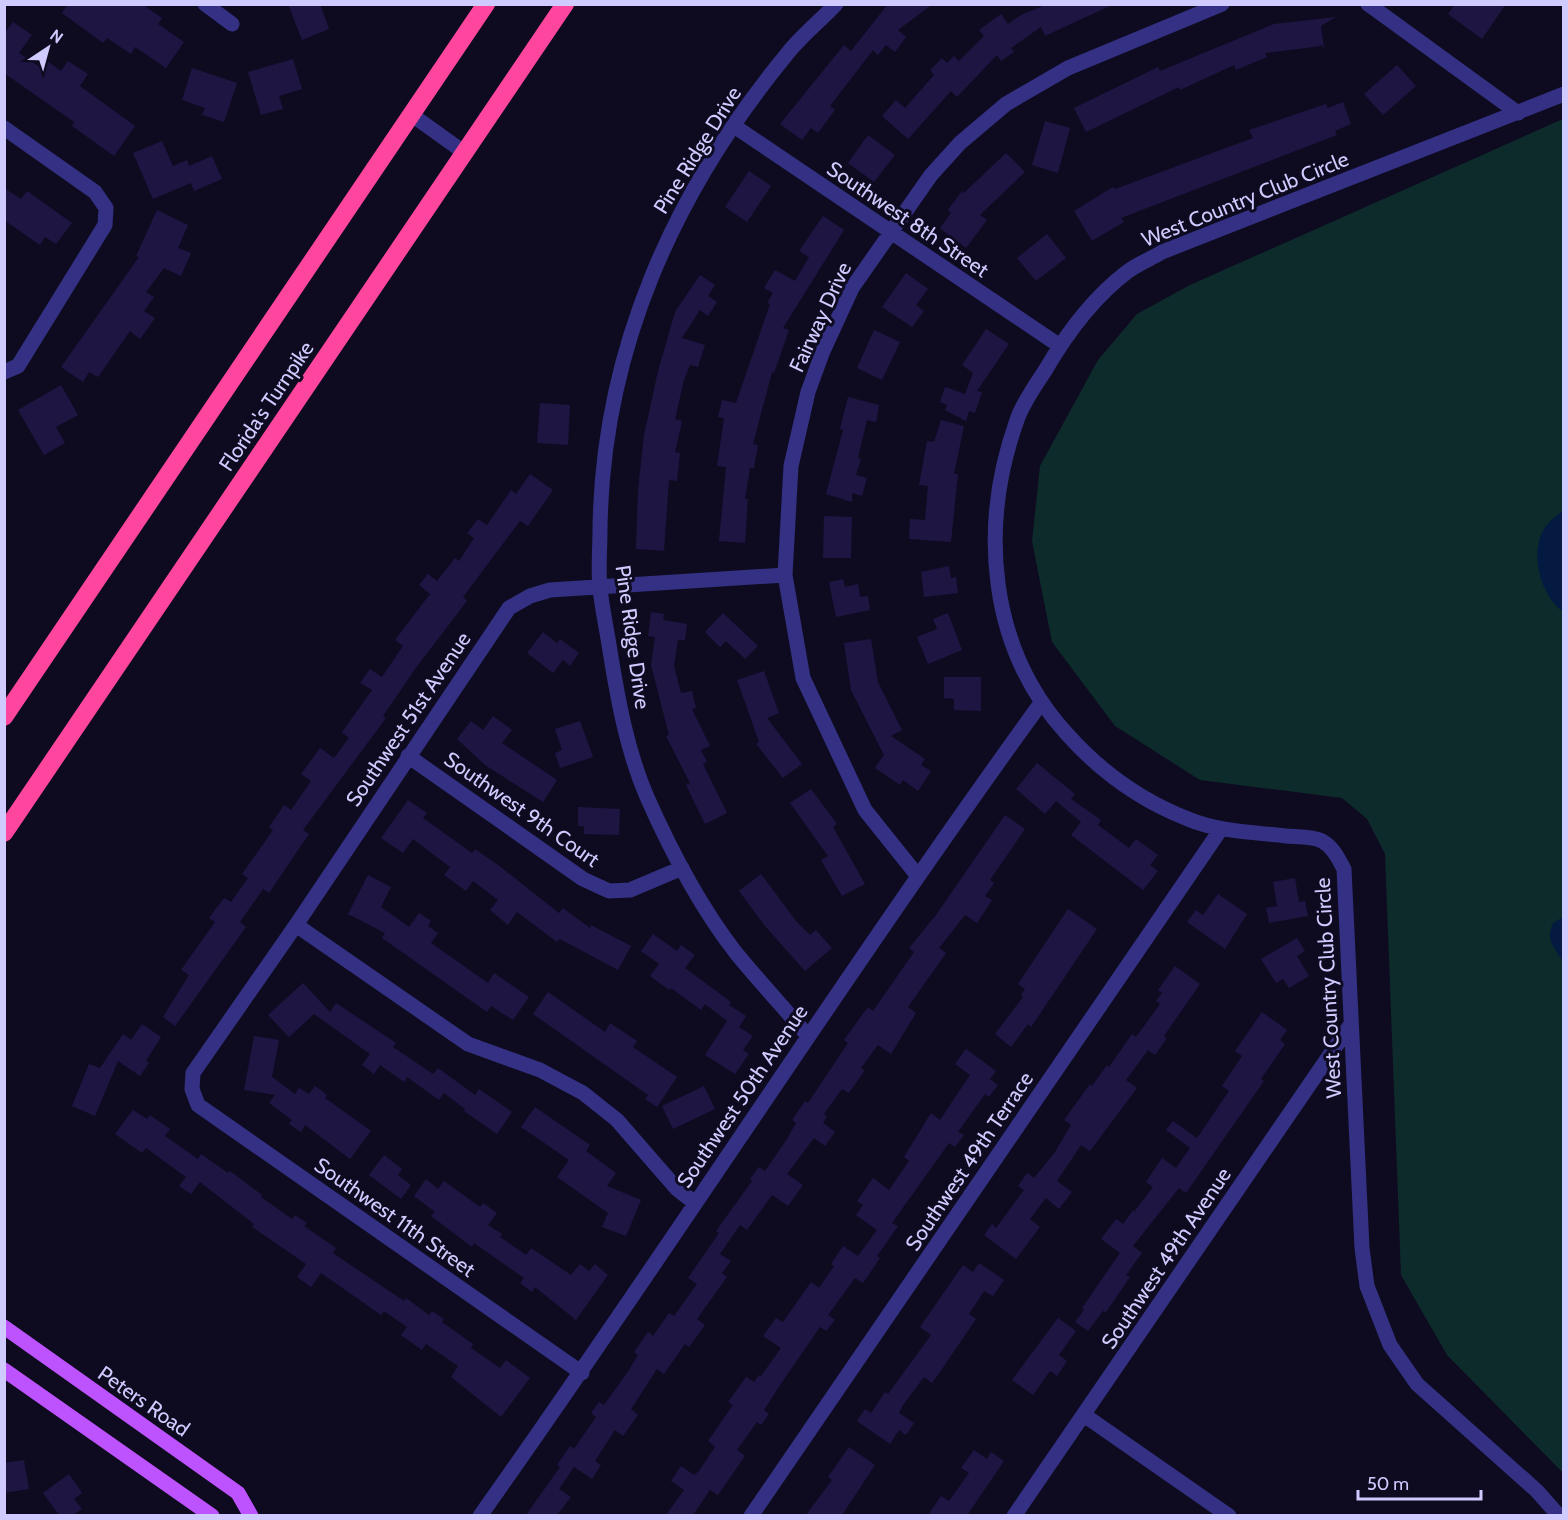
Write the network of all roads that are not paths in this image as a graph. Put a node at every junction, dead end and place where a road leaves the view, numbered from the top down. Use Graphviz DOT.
graph roads {
  1 [pos="205,4"];
  2 [pos="486,4"];
  3 [pos="565,4"];
  4 [pos="836,4"];
  5 [pos="1222,4"];
  6 [pos="1368,4"];
  7 [pos="232,24"];
  8 [pos="1563,94"];
  9 [pos="1518,113"];
  10 [pos="412,115"];
  11 [pos="734,126"];
  12 [pos="4,128"];
  13 [pos="465,153"];
  14 [pos="890,232"];
  15 [pos="1060,346"];
  16 [pos="4,372"];
  17 [pos="784,575"];
  18 [pos="600,587"];
  19 [pos="1041,703"];
  20 [pos="4,717"];
  21 [pos="408,756"];
  22 [pos="1221,829"];
  23 [pos="4,833"];
  24 [pos="682,868"];
  25 [pos="917,875"];
  26 [pos="297,925"];
  27 [pos="1351,1024"];
  28 [pos="808,1036"];
  29 [pos="192,1089"];
  30 [pos="695,1203"];
  31 [pos="4,1327"];
  32 [pos="4,1370"];
  33 [pos="582,1372"];
  34 [pos="1084,1415"];
  35 [pos="212,1515"];
  36 [pos="251,1515"];
  37 [pos="480,1515"];
  38 [pos="751,1515"];
  39 [pos="1014,1515"];
  40 [pos="1229,1515"];
  41 [pos="1559,1515"];
  1 -- 7 [label="street"];
  2 -- 10 [label="highway, Florida's Turnpike"];
  3 -- 13 [label="highway, Florida's Turnpike"];
  4 -- 11 [label="street, Pine Ridge Drive"];
  5 -- 14 [label="street, Fairway Drive"];
  6 -- 9 [label="street"];
  8 -- 9 [label="street, West Country Club Circle"];
  9 -- 15 [label="street, West Country Club Circle"];
  10 -- 13 [label="street"];
  10 -- 20 [label="highway, Florida's Turnpike"];
  11 -- 14 [label="street, Southwest 8th Street"];
  11 -- 18 [label="street, Pine Ridge Drive"];
  12 -- 16 [label="street"];
  13 -- 23 [label="highway, Florida's Turnpike"];
  14 -- 15 [label="street, Southwest 8th Street"];
  14 -- 17 [label="street, Fairway Drive"];
  15 -- 19 [label="street, West Country Club Circle"];
  17 -- 18 [label="street, Southwest 51st Avenue"];
  17 -- 25 [label="street, Fairway Drive"];
  18 -- 21 [label="street, Southwest 51st Avenue"];
  18 -- 24 [label="street, Pine Ridge Drive"];
  19 -- 22 [label="street, West Country Club Circle"];
  19 -- 25 [label="street, Southwest 50th Avenue"];
  21 -- 24 [label="street, Southwest 9th Court"];
  21 -- 26 [label="street, Southwest 51st Avenue"];
  22 -- 27 [label="street, West Country Club Circle"];
  22 -- 38 [label="street, Southwest 49th Terrace"];
  24 -- 28 [label="street, Pine Ridge Drive"];
  25 -- 28 [label="street, Southwest 50th Avenue"];
  26 -- 29 [label="street, Southwest 51st Avenue"];
  26 -- 30 [label="street"];
  27 -- 34 [label="street, Southwest 49th Avenue"];
  27 -- 41 [label="street, West Country Club Circle"];
  28 -- 30 [label="street, Southwest 50th Avenue"];
  29 -- 33 [label="street, Southwest 11th Street"];
  30 -- 33 [label="street, Southwest 50th Avenue"];
  31 -- 36 [label="main road, Peters Road"];
  32 -- 35 [label="main road"];
  33 -- 37 [label="street, Southwest 50th Avenue"];
  34 -- 39 [label="street, Southwest 49th Avenue"];
  34 -- 40 [label="street"];
}
